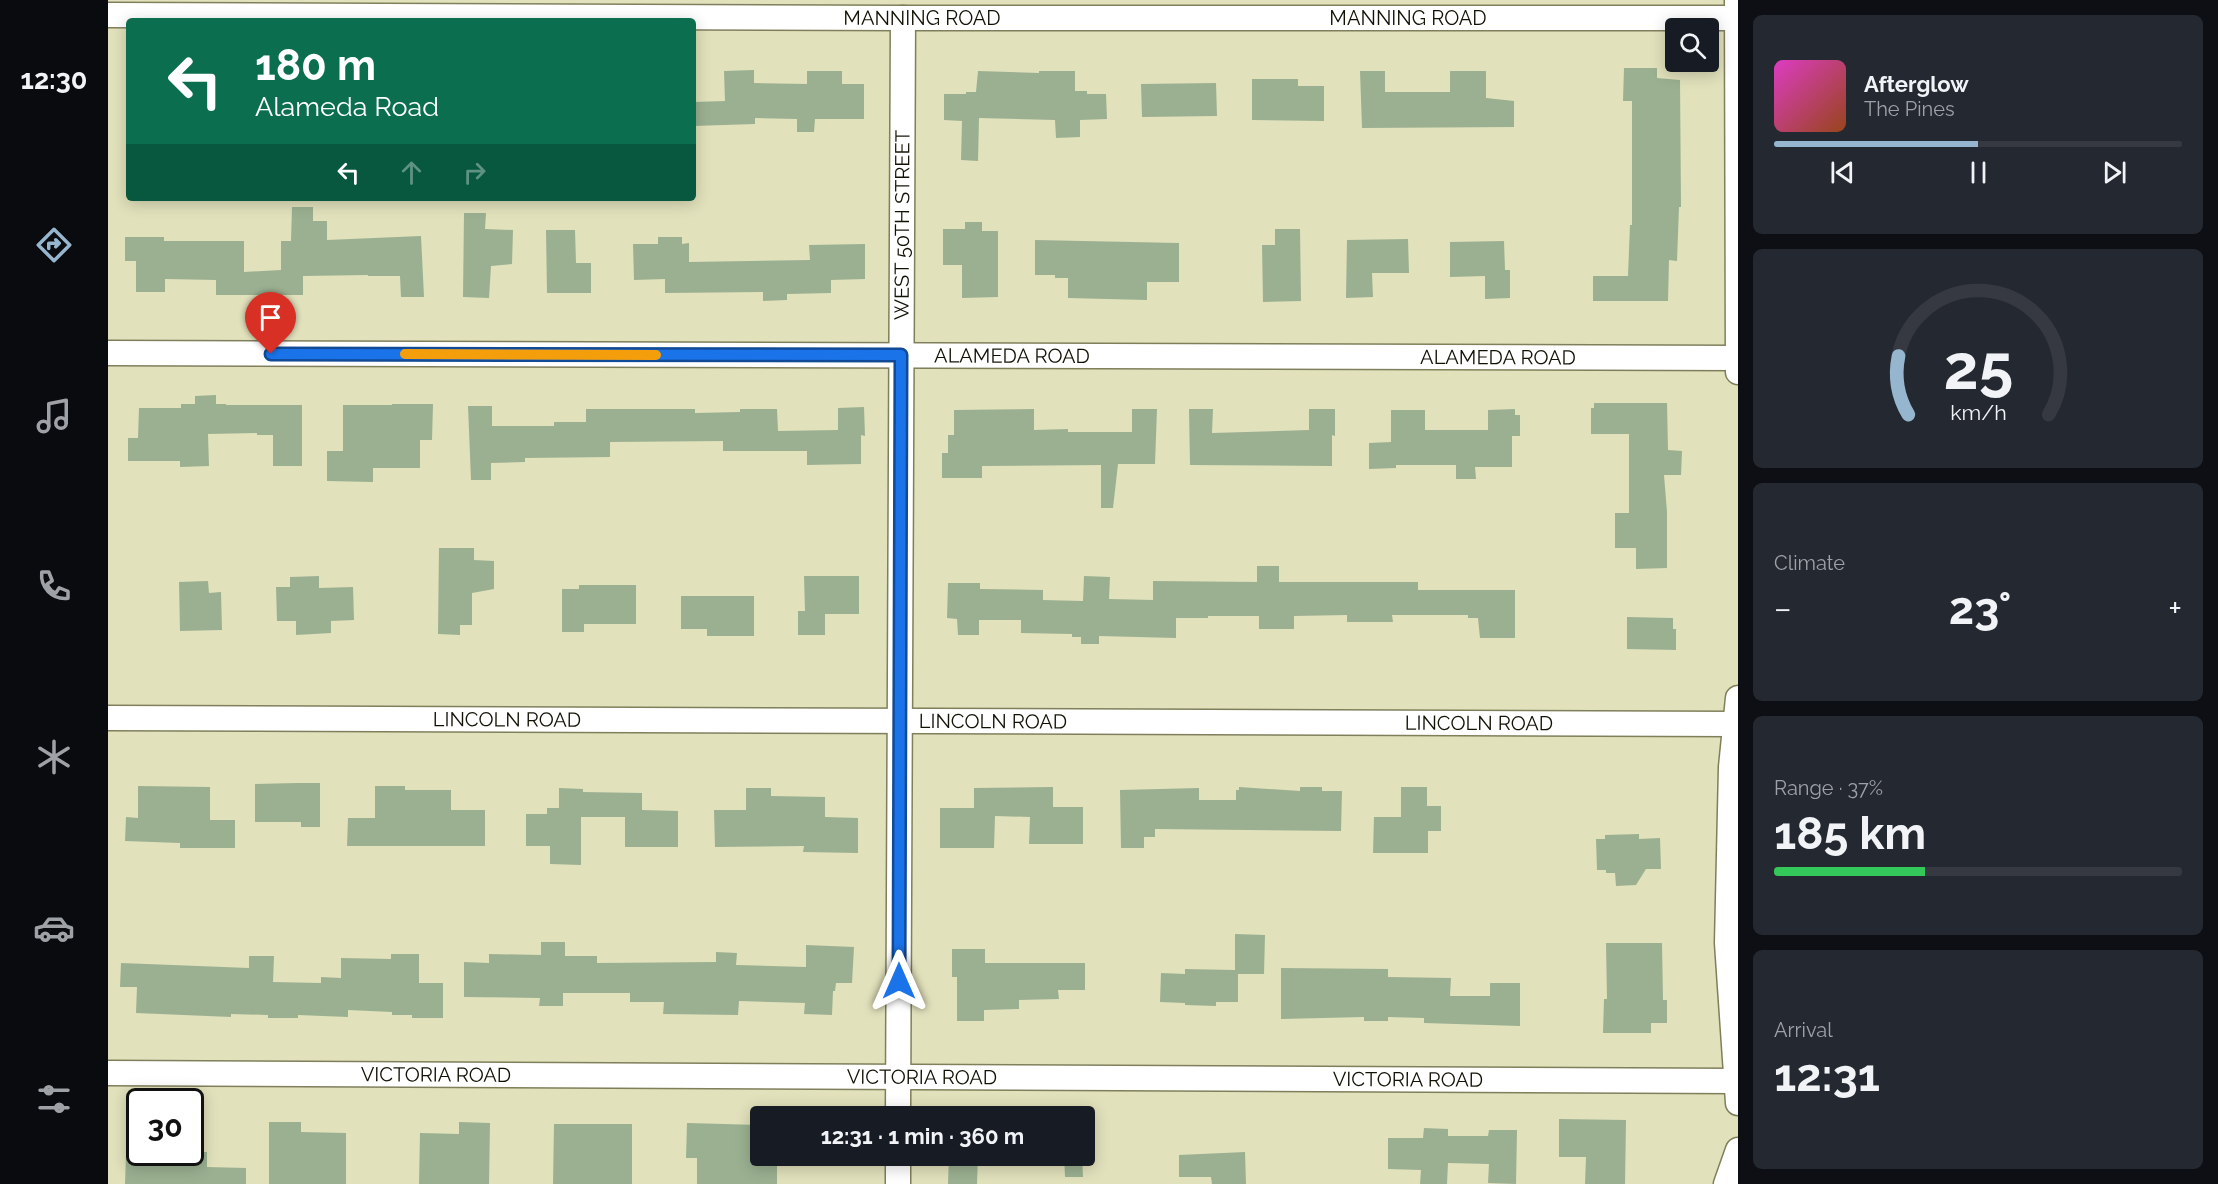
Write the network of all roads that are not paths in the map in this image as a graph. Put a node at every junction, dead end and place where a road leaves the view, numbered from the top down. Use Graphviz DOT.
graph roads {
  1 [pos="1737,0"];
  2 [pos="108,15"];
  3 [pos="903,18"];
  4 [pos="1738,18"];
  5 [pos="108,353"];
  6 [pos="901,355"];
  7 [pos="1738,363"];
  8 [pos="1738,698"];
  9 [pos="108,718"];
  10 [pos="900,721"];
  11 [pos="1735,723"];
  12 [pos="108,1072"];
  13 [pos="898,1075"];
  14 [pos="1737,1092"];
  15 [pos="898,1106"];
  16 [pos="1738,1149"];
  17 [pos="898,1166"];
  18 [pos="898,1184"];
  19 [pos="1726,1184"];
  1 -- 4 [label="street"];
  2 -- 3 [label="street, MANNING ROAD"];
  3 -- 4 [label="street, MANNING ROAD"];
  3 -- 6 [label="street, WEST 50TH STREET"];
  4 -- 7 [label="street"];
  5 -- 6 [label="street, ALAMEDA ROAD"];
  6 -- 7 [label="street, ALAMEDA ROAD"];
  6 -- 10 [label="street, WEST 50TH STREET"];
  8 -- 11 [label="street"];
  9 -- 10 [label="street, LINCOLN ROAD"];
  10 -- 11 [label="street, LINCOLN ROAD"];
  10 -- 13 [label="street, WEST 50TH STREET"];
  11 -- 14 [label="street"];
  12 -- 13 [label="street, VICTORIA ROAD"];
  13 -- 14 [label="street, VICTORIA ROAD"];
  13 -- 15 [label="street, WEST 50TH STREET"];
  16 -- 19 [label="street"];
  17 -- 18 [label="street"];
}
